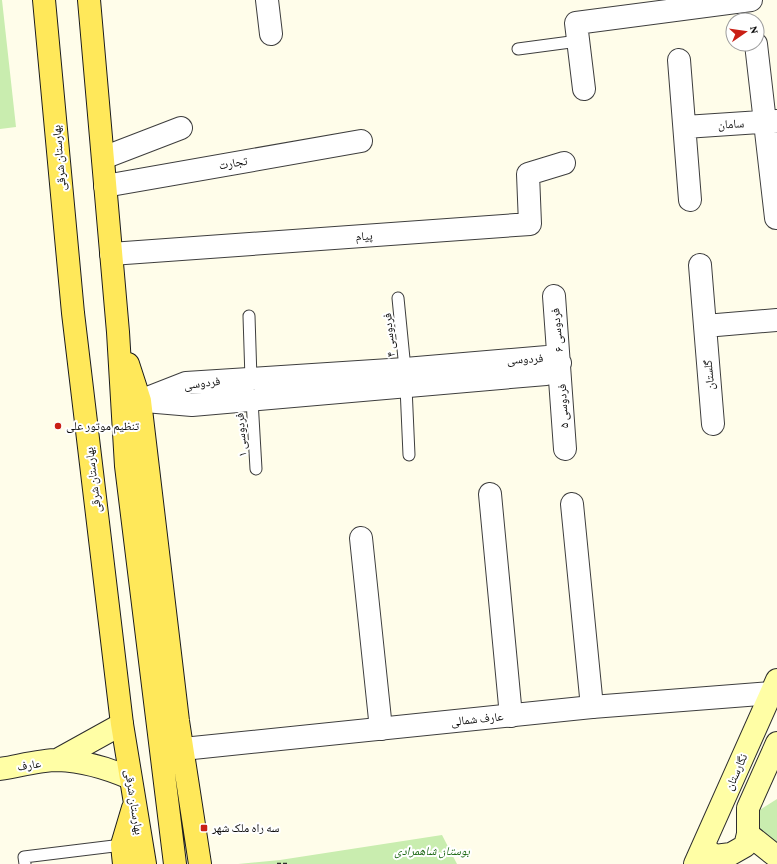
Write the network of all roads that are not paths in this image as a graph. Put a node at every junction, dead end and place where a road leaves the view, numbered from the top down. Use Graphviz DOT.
graph roads {
  1 [pos="44,0"];
  2 [pos="89,0"];
  3 [pos="267,0"];
  4 [pos="752,1"];
  5 [pos="270,34"];
  6 [pos="578,41"];
  7 [pos="518,49"];
  8 [pos="758,52"];
  9 [pos="678,60"];
  10 [pos="584,89"];
  11 [pos="771,122"];
  12 [pos="684,127"];
  13 [pos="181,128"];
  14 [pos="361,141"];
  15 [pos="103,158"];
  16 [pos="564,163"];
  17 [pos="105,186"];
  18 [pos="690,200"];
  19 [pos="776,218"];
  20 [pos="111,254"];
  21 [pos="700,265"];
  22 [pos="554,296"];
  23 [pos="398,298"];
  24 [pos="249,316"];
  25 [pos="777,320"];
  26 [pos="705,326"];
  27 [pos="118,332"];
  28 [pos="560,363"];
  29 [pos="405,378"];
  30 [pos="251,389"];
  31 [pos="140,401"];
  32 [pos="713,424"];
  33 [pos="565,448"];
  34 [pos="409,455"];
  35 [pos="256,469"];
  36 [pos="490,494"];
  37 [pos="572,504"];
  38 [pos="361,538"];
  39 [pos="774,687"];
  40 [pos="592,707"];
  41 [pos="511,716"];
  42 [pos="122,724"];
  43 [pos="381,729"];
  44 [pos="777,743"];
  45 [pos="183,749"];
  46 [pos="57,760"];
  47 [pos="0,770"];
  48 [pos="130,778"];
  49 [pos="135,803"];
  50 [pos="748,834"];
  51 [pos="123,855"];
  52 [pos="699,856"];
  53 [pos="777,857"];
  54 [pos="199,859"];
  55 [pos="25,864"];
  56 [pos="144,864"];
  57 [pos="176,864"];
  1 -- 42 [label="main road, بهارستان شرقی"];
  2 -- 15 [label="main road"];
  3 -- 5 [label="street"];
  4 -- 6 [label="street"];
  6 -- 7 [label="lane"];
  6 -- 10 [label="street"];
  8 -- 11 [label="street"];
  9 -- 12 [label="street"];
  11 -- 12 [label="street, سامان"];
  11 -- 19 [label="street"];
  12 -- 18 [label="street"];
  13 -- 15 [label="street"];
  14 -- 17 [label="street, تجارت"];
  15 -- 17 [label="main road"];
  16 -- 20 [label="street, پیام"];
  17 -- 20 [label="main road"];
  20 -- 27 [label="main road"];
  21 -- 26 [label="street, گلستان"];
  22 -- 28 [label="street, فردوسی ۶"];
  23 -- 29 [label="lane, فردوسی ۴"];
  24 -- 30 [label="lane, فردوسی ۱"];
  25 -- 26 [label="street"];
  26 -- 32 [label="street, گلستان"];
  27 -- 31 [label="main road"];
  27 -- 57 [label="main road"];
  28 -- 29 [label="street, فردوسی"];
  28 -- 33 [label="street, فردوسی ۵"];
  29 -- 30 [label="street, فردوسی"];
  29 -- 34 [label="lane, فردوسی ۴"];
  30 -- 31 [label="street, فردوسی"];
  30 -- 35 [label="lane, فردوسی ۱"];
  31 -- 45 [label="main road"];
  36 -- 41 [label="street"];
  37 -- 40 [label="street"];
  38 -- 43 [label="street"];
  39 -- 40 [label="street, عارف شمالی"];
  39 -- 52 [label="main road, نگارستان"];
  40 -- 41 [label="street, عارف شمالی"];
  41 -- 43 [label="street, عارف شمالی"];
  42 -- 46 [label="main road"];
  42 -- 48 [label="main road, بهارستان شرقی"];
  43 -- 45 [label="street, عارف شمالی"];
  44 -- 50 [label="main road, نگارستان"];
  45 -- 54 [label="main road"];
  46 -- 47 [label="main road, عارف"];
  46 -- 48 [label="main road"];
  48 -- 49 [label="main road, بهارستان شرقی"];
  49 -- 51 [label="main road"];
  49 -- 56 [label="main road, بهارستان شرقی"];
  50 -- 52 [label="main road"];
  50 -- 53 [label="main road"];
  51 -- 55 [label="lane"];
}
